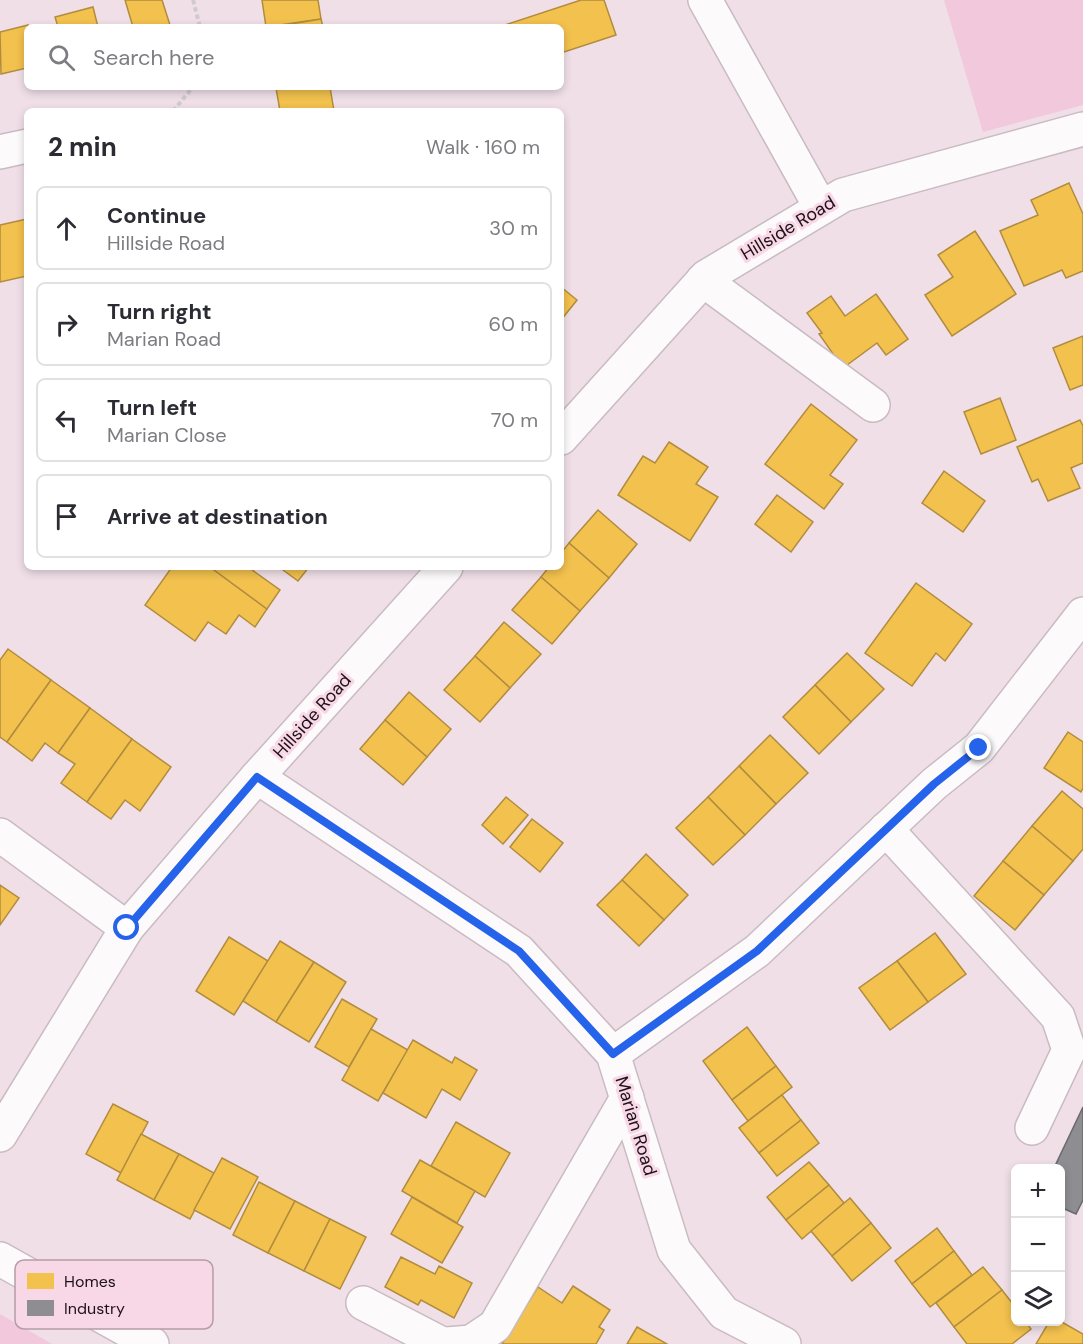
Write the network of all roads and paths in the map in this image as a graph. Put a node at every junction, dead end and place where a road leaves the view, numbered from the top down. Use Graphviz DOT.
graph roads {
  1 [pos="193,0"];
  2 [pos="705,0"];
  3 [pos="199,24"];
  4 [pos="190,90"];
  5 [pos="176,108"];
  6 [pos="1083,129"];
  7 [pos="24,147"];
  8 [pos="0,152"];
  9 [pos="821,208"];
  10 [pos="703,280"];
  11 [pos="873,405"];
  12 [pos="564,435"];
  13 [pos="443,570"];
  14 [pos="1083,614"];
  15 [pos="257,777"];
  16 [pos="886,829"];
  17 [pos="0,835"];
  18 [pos="127,928"];
  19 [pos="613,1054"];
  20 [pos="627,1098"];
  21 [pos="1032,1128"];
  22 [pos="0,1135"];
  23 [pos="0,1259"];
  24 [pos="15,1267"];
  25 [pos="363,1303"];
  26 [pos="125,1329"];
  27 [pos="152,1344"];
  28 [pos="442,1344"];
  29 [pos="447,1344"];
  30 [pos="784,1344"];
  1 -- 3 [label="path"];
  2 -- 9 [label="street"];
  4 -- 5 [label="path"];
  6 -- 9 [label="street, Hillside Road"];
  7 -- 8 [label="street"];
  9 -- 10 [label="street, Hillside Road"];
  10 -- 11 [label="street"];
  10 -- 12 [label="street, Hillside Road"];
  13 -- 15 [label="street, Hillside Road"];
  14 -- 16 [label="street"];
  15 -- 18 [label="street, Hillside Road"];
  15 -- 19 [label="street, Marian Road"];
  16 -- 19 [label="street"];
  16 -- 21 [label="street"];
  17 -- 18 [label="street"];
  18 -- 22 [label="street, Hillside Road"];
  19 -- 20 [label="street, Marian Road"];
  20 -- 29 [label="street"];
  20 -- 30 [label="street, Marian Road"];
  23 -- 24 [label="street"];
  25 -- 28 [label="street"];
  26 -- 27 [label="street"];
}
